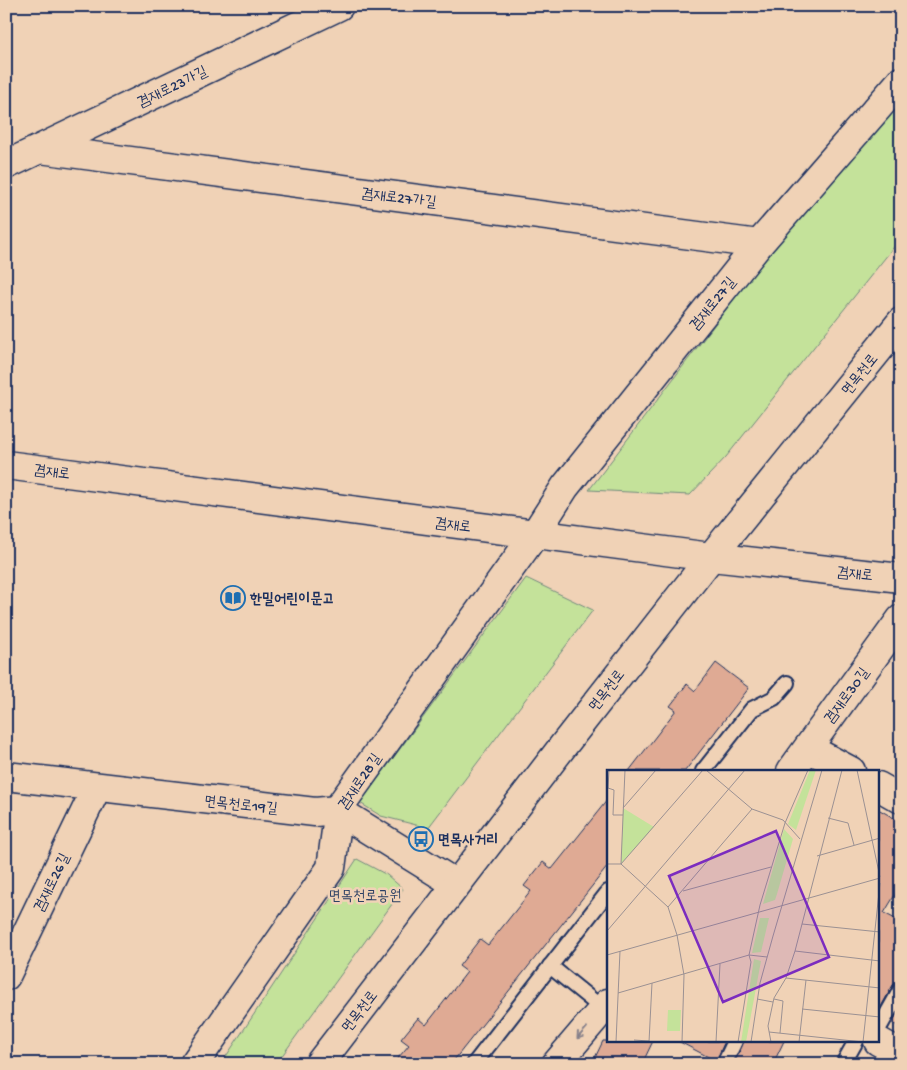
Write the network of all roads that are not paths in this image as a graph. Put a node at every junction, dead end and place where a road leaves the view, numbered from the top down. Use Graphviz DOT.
graph roads {
  1 [pos="339,6"];
  2 [pos="901,81"];
  3 [pos="40,149"];
  4 [pos="6,165"];
  5 [pos="759,244"];
  6 [pos="901,322"];
  7 [pos="6,466"];
  8 [pos="535,534"];
  9 [pos="711,557"];
  10 [pos="901,578"];
  11 [pos="901,619"];
  12 [pos="787,683"];
  13 [pos="808,748"];
  14 [pos="704,770"];
  15 [pos="792,770"];
  16 [pos="849,770"];
  17 [pos="6,776"];
  18 [pos="97,787"];
  19 [pos="880,787"];
  20 [pos="901,799"];
  21 [pos="337,810"];
  22 [pos="456,884"];
  23 [pos="607,893"];
  24 [pos="550,966"];
  25 [pos="6,976"];
  26 [pos="901,989"];
  27 [pos="606,1006"];
  28 [pos="880,1026"];
  29 [pos="735,1042"];
  30 [pos="855,1042"];
  31 [pos="880,1042"];
  32 [pos="901,1054"];
  33 [pos="194,1064"];
  34 [pos="319,1064"];
  35 [pos="474,1064"];
  36 [pos="556,1064"];
  37 [pos="724,1064"];
  38 [pos="843,1064"];
  1 -- 3 [label="street, 겸재로23가길"];
  2 -- 5 [label="street, 겸재로27길"];
  3 -- 4 [label="street, 겸재로23가길"];
  3 -- 5 [label="street, 겸재로27가길"];
  5 -- 8 [label="street, 겸재로27길"];
  6 -- 9 [label="street, 면목천로"];
  7 -- 8 [label="street, 겸재로"];
  8 -- 9 [label="street, 겸재로"];
  8 -- 21 [label="street, 겸재로28길"];
  9 -- 10 [label="street, 겸재로"];
  9 -- 22 [label="street, 면목천로"];
  11 -- 13 [label="street, 겸재로30길"];
  12 -- 14 [label="lane"];
  13 -- 15 [label="street, 겸재로30길"];
  13 -- 16 [label="street"];
  17 -- 18 [label="street, 면목천로19길"];
  18 -- 21 [label="street, 면목천로19길"];
  18 -- 25 [label="street, 겸재로26길"];
  19 -- 20 [label="street"];
  21 -- 22 [label="street"];
  21 -- 33 [label="street, 겸재로28길"];
  22 -- 34 [label="street, 면목천로"];
  23 -- 24 [label="lane"];
  24 -- 27 [label="lane"];
  24 -- 35 [label="lane"];
  26 -- 28 [label="lane"];
  27 -- 36 [label="street, one-way"];
  29 -- 37 [label="lane"];
  30 -- 38 [label="lane"];
  31 -- 32 [label="street"];
}
